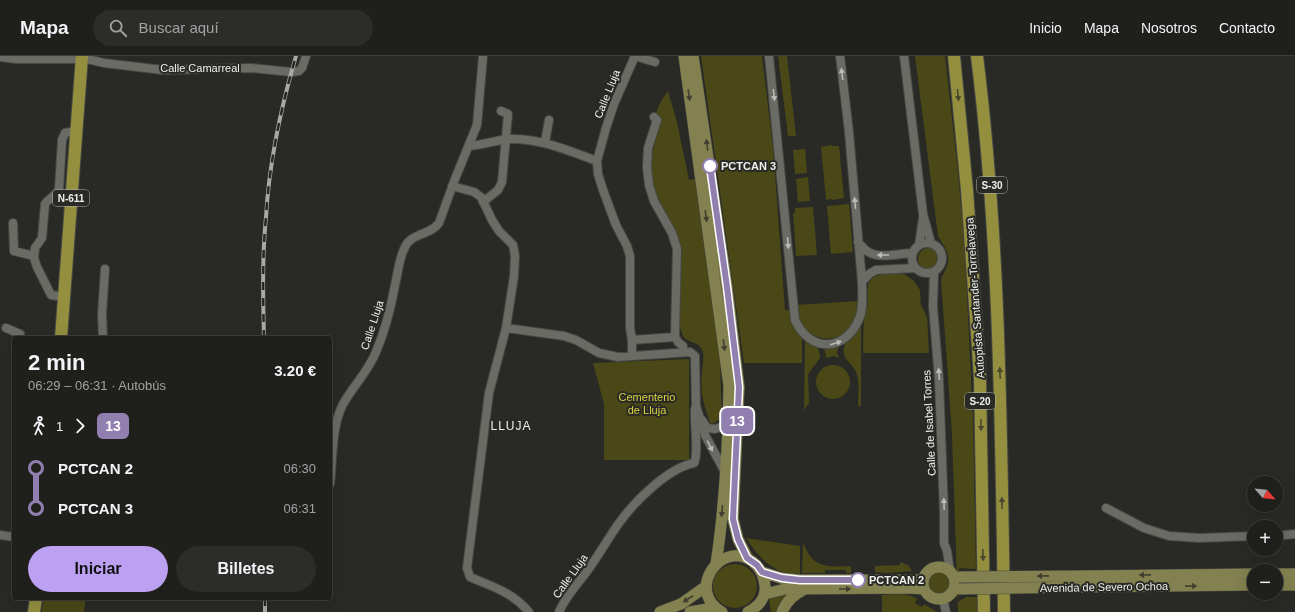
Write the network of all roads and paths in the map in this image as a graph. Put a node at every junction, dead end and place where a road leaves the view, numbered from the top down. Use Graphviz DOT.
graph roads {
  1 [pos="306,56"];
  2 [pos="483,56"];
  3 [pos="635,56"];
  4 [pos="684,56"];
  5 [pos="693,56"];
  6 [pos="769,56"];
  7 [pos="840,56"];
  8 [pos="904,56"];
  9 [pos="954,56"];
  10 [pos="977,56"];
  11 [pos="984,56"];
  12 [pos="0,57"];
  13 [pos="82,57"];
  14 [pos="655,62"];
  15 [pos="501,111"];
  16 [pos="654,117"];
  17 [pos="549,120"];
  18 [pos="76,131"];
  19 [pos="505,140"];
  20 [pos="544,142"];
  21 [pos="469,146"];
  22 [pos="597,161"];
  23 [pos="452,186"];
  24 [pos="483,202"];
  25 [pos="923,214"];
  26 [pos="13,223"];
  27 [pos="858,242"];
  28 [pos="932,243"];
  29 [pos="919,245"];
  30 [pos="912,252"];
  31 [pos="34,256"];
  32 [pos="915,268"];
  33 [pos="105,269"];
  34 [pos="934,272"];
  35 [pos="862,282"];
  36 [pos="65,297"];
  37 [pos="998,315"];
  38 [pos="6,328"];
  39 [pos="506,328"];
  40 [pos="20,336"];
  41 [pos="61,336"];
  42 [pos="103,336"];
  43 [pos="675,337"];
  44 [pos="632,340"];
  45 [pos="683,352"];
  46 [pos="632,356"];
  47 [pos="696,406"];
  48 [pos="700,418"];
  49 [pos="728,425"];
  50 [pos="332,461"];
  51 [pos="725,472"];
  52 [pos="1106,508"];
  53 [pos="1295,534"];
  54 [pos="0,535"];
  55 [pos="1283,535"];
  56 [pos="1247,536"];
  57 [pos="12,537"];
  58 [pos="747,558"];
  59 [pos="716,564"];
  60 [pos="762,572"];
  61 [pos="1247,574"];
  62 [pos="1283,574"];
  63 [pos="1295,574"];
  64 [pos="955,575"];
  65 [pos="1082,581"];
  66 [pos="923,585"];
  67 [pos="1247,585"];
  68 [pos="1283,585"];
  69 [pos="1295,585"];
  70 [pos="705,587"];
  71 [pos="806,589"];
  72 [pos="957,589"];
  73 [pos="943,599"];
  74 [pos="36,600"];
  75 [pos="763,603"];
  76 [pos="720,611"];
  77 [pos="34,612"];
  78 [pos="530,612"];
  79 [pos="559,612"];
  80 [pos="660,612"];
  81 [pos="690,612"];
  82 [pos="748,612"];
  83 [pos="782,612"];
  84 [pos="946,612"];
  85 [pos="984,612"];
  86 [pos="1004,612"];
  1 -- 13 [label="street, Calle Camarreal"];
  2 -- 21 [label="street, Calle Lluja"];
  3 -- 14 [label="street, Calle Lluja"];
  3 -- 22 [label="street, Calle Lluja"];
  4 -- 49 [label="main road, one-way"];
  58 -- 5 [label="main road, one-way"];
  6 -- 35 [label="street, one-way"];
  27 -- 7 [label="street, one-way"];
  8 -- 25 [label="street"];
  9 -- 85 [label="highway, Autopista Santander-Torrelavega / S-20, one-way"];
  10 -- 37 [label="highway, Autopista Santander-Torrelavega / S-20"];
  11 -- 37 [label="highway, S-30"];
  12 -- 13 [label="street, Calle Camarreal"];
  13 -- 18 [label="highway, N-611"];
  15 -- 19 [label="street"];
  16 -- 43 [label="street, Calle Lluja"];
  17 -- 20 [label="street"];
  18 -- 31 [label="street"];
  18 -- 36 [label="highway, N-611"];
  19 -- 20 [label="street"];
  19 -- 21 [label="street"];
  19 -- 24 [label="street"];
  20 -- 22 [label="street"];
  21 -- 23 [label="street, Calle Lluja"];
  22 -- 44 [label="street, Calle Lluja"];
  23 -- 24 [label="street"];
  23 -- 50 [label="street, Calle Lluja"];
  24 -- 39 [label="street"];
  25 -- 28 [label="street"];
  25 -- 29 [label="street"];
  26 -- 31 [label="street"];
  30 -- 27 [label="street, one-way"];
  27 -- 35 [label="street"];
  28 -- 29 [label="street"];
  28 -- 34 [label="street"];
  29 -- 30 [label="street"];
  30 -- 32 [label="street"];
  31 -- 36 [label="street"];
  32 -- 34 [label="street"];
  32 -- 35 [label="street"];
  33 -- 42 [label="street"];
  64 -- 34 [label="street, Calle de Isabel Torres, one-way"];
  36 -- 41 [label="highway, N-611"];
  86 -- 37 [label="highway, Autopista Santander-Torrelavega / S-20, one-way"];
  38 -- 40 [label="street"];
  39 -- 46 [label="street"];
  39 -- 78 [label="street"];
  43 -- 44 [label="street"];
  43 -- 45 [label="street, Calle Lluja"];
  44 -- 46 [label="street, Calle Lluja"];
  45 -- 46 [label="street"];
  45 -- 47 [label="street, Calle Lluja"];
  47 -- 48 [label="street, Calle Lluja"];
  47 -- 79 [label="street, Calle Lluja"];
  48 -- 49 [label="street"];
  48 -- 51 [label="street, Calle Lluja, one-way"];
  49 -- 51 [label="main road"];
  51 -- 59 [label="main road, one-way"];
  52 -- 56 [label="street"];
  53 -- 55 [label="street"];
  54 -- 57 [label="street"];
  58 -- 59 [label="main road"];
  58 -- 60 [label="main road"];
  59 -- 70 [label="main road"];
  60 -- 66 [label="main road"];
  60 -- 75 [label="main road"];
  61 -- 65 [label="main road, Avenida de Severo Ochoa, one-way"];
  62 -- 63 [label="main road"];
  65 -- 64 [label="main road, Avenida de Severo Ochoa, one-way, bridge"];
  64 -- 66 [label="main road"];
  64 -- 72 [label="main road"];
  65 -- 67 [label="main road, Avenida de Severo Ochoa, one-way"];
  65 -- 72 [label="main road, Avenida de Severo Ochoa, bridge"];
  71 -- 66 [label="main road, one-way"];
  66 -- 73 [label="main road"];
  68 -- 69 [label="main road"];
  70 -- 76 [label="main road"];
  70 -- 80 [label="main road, one-way"];
  71 -- 75 [label="main road"];
  71 -- 83 [label="main road"];
  72 -- 73 [label="main road"];
  73 -- 84 [label="street"];
  74 -- 77 [label="highway"];
  75 -- 82 [label="main road"];
  76 -- 81 [label="main road"];
}
